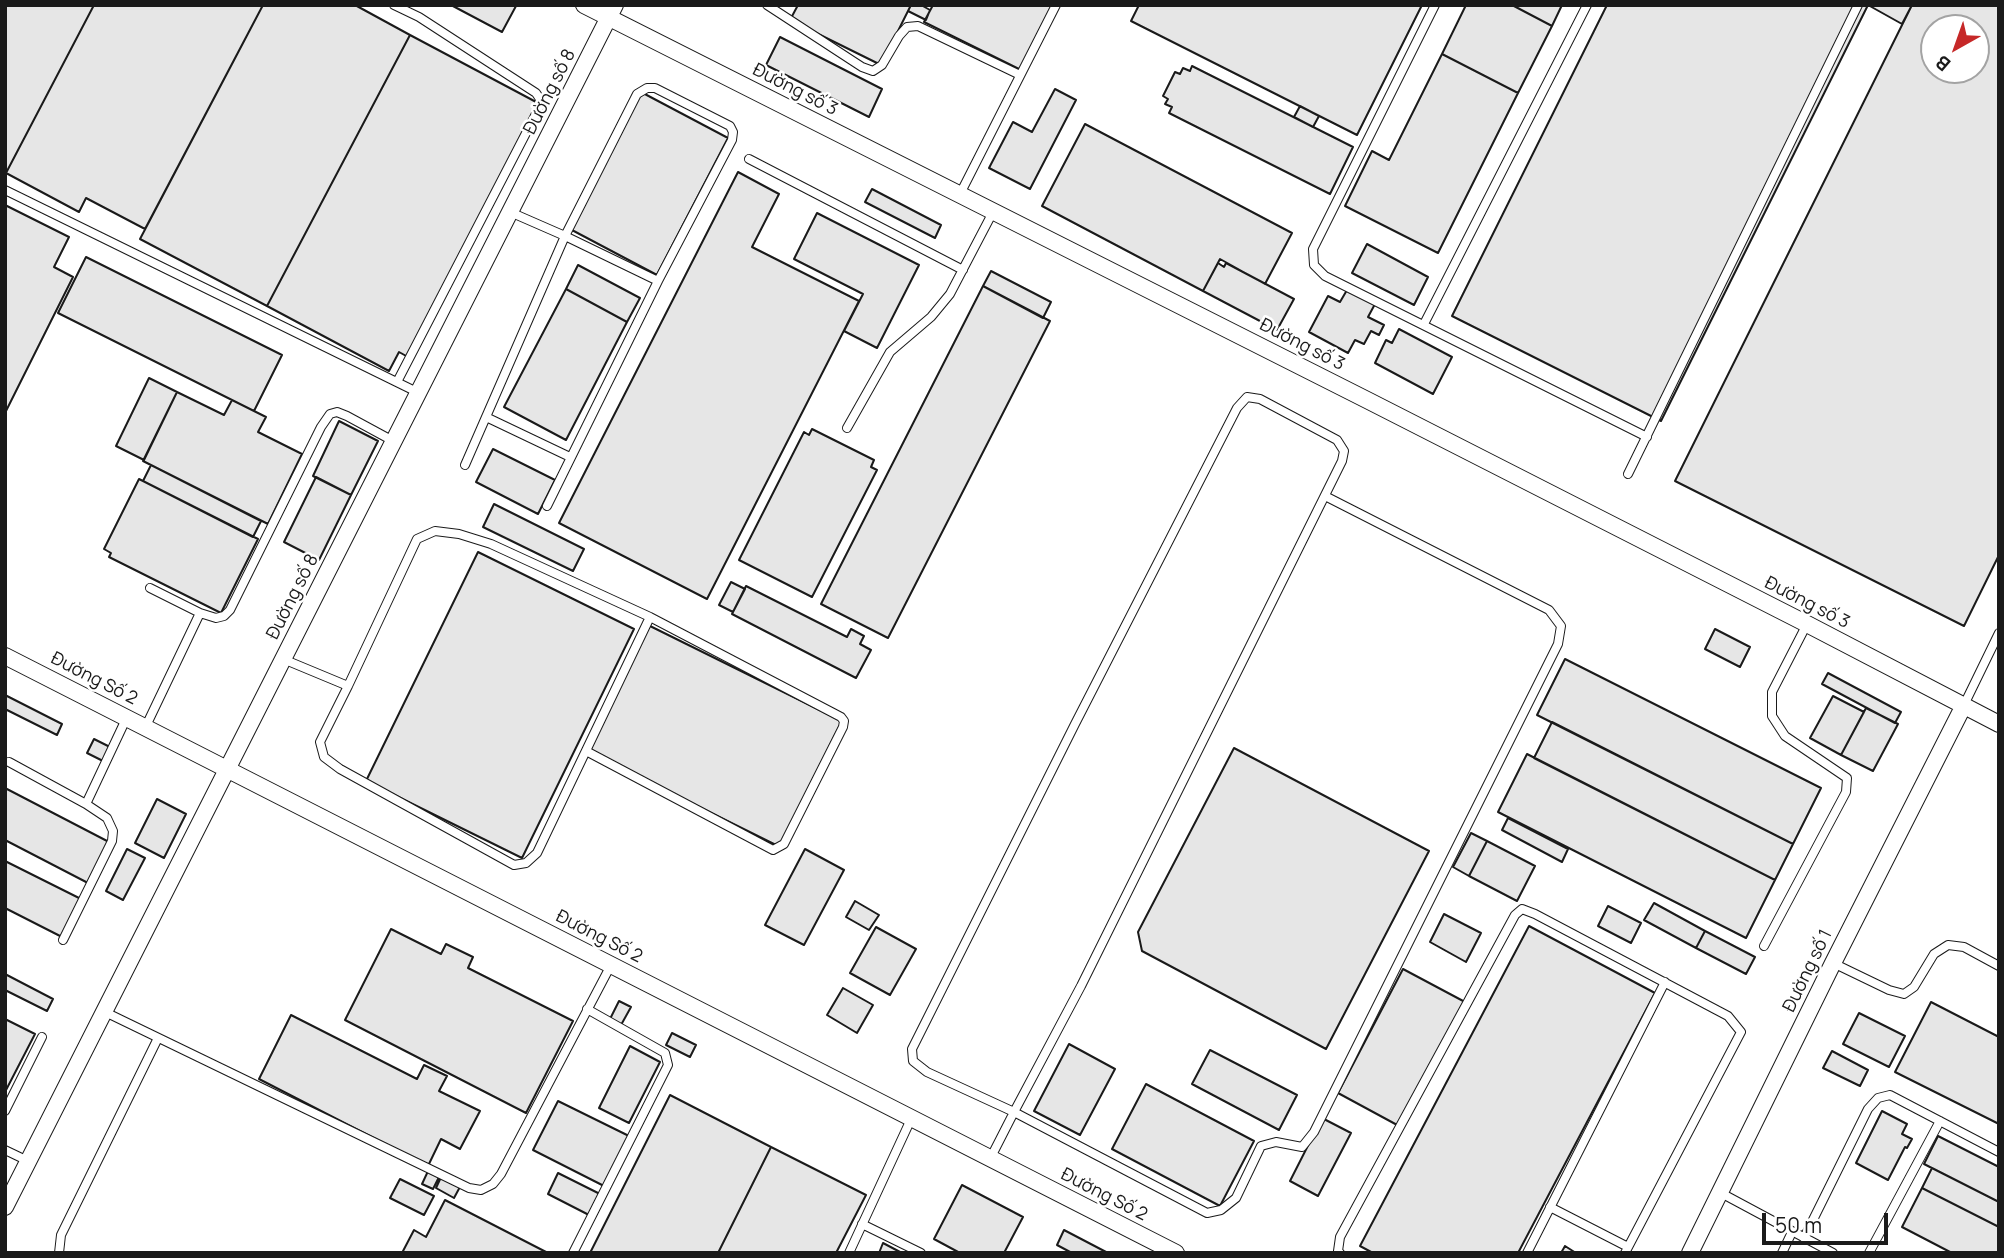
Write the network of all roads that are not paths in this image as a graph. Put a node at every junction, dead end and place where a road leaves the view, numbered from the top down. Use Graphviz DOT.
graph roads {
  1 [pos="394,5"];
  2 [pos="584,5"];
  3 [pos="767,5"];
  4 [pos="1056,5"];
  5 [pos="1435,5"];
  6 [pos="1587,5"];
  7 [pos="1858,5"];
  8 [pos="612,12"];
  9 [pos="1020,75"];
  10 [pos="748,159"];
  11 [pos="5,190"];
  12 [pos="960,194"];
  13 [pos="994,210"];
  14 [pos="510,212"];
  15 [pos="565,236"];
  16 [pos="963,270"];
  17 [pos="658,281"];
  18 [pos="1424,324"];
  19 [pos="397,382"];
  20 [pos="418,393"];
  21 [pos="486,417"];
  22 [pos="847,428"];
  23 [pos="1647,437"];
  24 [pos="395,442"];
  25 [pos="570,457"];
  26 [pos="466,465"];
  27 [pos="1628,474"];
  28 [pos="1325,496"];
  29 [pos="547,506"];
  30 [pos="150,588"];
  31 [pos="200,614"];
  32 [pos="650,617"];
  33 [pos="1807,624"];
  34 [pos="1999,633"];
  35 [pos="5,656"];
  36 [pos="283,659"];
  37 [pos="348,686"];
  38 [pos="1963,707"];
  39 [pos="127,717"];
  40 [pos="1999,724"];
  41 [pos="145,728"];
  42 [pos="586,751"];
  43 [pos="9,762"];
  44 [pos="227,770"];
  45 [pos="86,804"];
  46 [pos="63,940"];
  47 [pos="1764,946"];
  48 [pos="1833,962"];
  49 [pos="611,965"];
  50 [pos="1999,966"];
  51 [pos="1665,982"];
  52 [pos="587,1009"];
  53 [pos="104,1012"];
  54 [pos="42,1037"];
  55 [pos="158,1038"];
  56 [pos="5,1111"];
  57 [pos="1014,1112"];
  58 [pos="912,1117"];
  59 [pos="1940,1121"];
  60 [pos="5,1150"];
  61 [pos="1999,1152"];
  62 [pos="990,1160"];
  63 [pos="28,1161"];
  64 [pos="1721,1193"];
  65 [pos="5,1207"];
  66 [pos="1550,1207"];
  67 [pos="862,1224"];
  68 [pos="1792,1232"];
  69 [pos="1804,1238"];
  70 [pos="1627,1250"];
  71 [pos="59,1253"];
  72 [pos="573,1253"];
  73 [pos="849,1253"];
  74 [pos="921,1253"];
  75 [pos="1176,1253"];
  76 [pos="1340,1253"];
  77 [pos="1527,1253"];
  78 [pos="1690,1253"];
  79 [pos="1782,1253"];
  80 [pos="1833,1253"];
  81 [pos="1869,1253"];
  1 -- 19 [label="lane"];
  2 -- 8 [label="street, Đường số 3"];
  3 -- 9 [label="lane"];
  4 -- 9 [label="lane"];
  5 -- 18 [label="lane"];
  6 -- 18 [label="lane"];
  7 -- 23 [label="lane"];
  8 -- 12 [label="street, Đường số 3"];
  8 -- 14 [label="street, Đường số 8"];
  9 -- 12 [label="lane"];
  10 -- 16 [label="lane"];
  11 -- 19 [label="lane"];
  12 -- 13 [label="street, Đường số 3"];
  13 -- 16 [label="lane"];
  13 -- 33 [label="street, Đường số 3"];
  14 -- 15 [label="lane"];
  14 -- 20 [label="street, Đường số 8"];
  15 -- 17 [label="lane"];
  15 -- 17 [label="lane"];
  15 -- 21 [label="lane"];
  16 -- 22 [label="lane"];
  17 -- 25 [label="lane"];
  18 -- 23 [label="lane"];
  19 -- 20 [label="lane"];
  20 -- 24 [label="street, Đường số 8"];
  21 -- 25 [label="lane"];
  21 -- 26 [label="lane"];
  23 -- 27 [label="lane"];
  24 -- 31 [label="lane"];
  24 -- 36 [label="street, Đường số 8"];
  25 -- 29 [label="lane"];
  28 -- 57 [label="lane"];
  28 -- 57 [label="lane"];
  28 -- 57 [label="lane"];
  30 -- 31 [label="lane"];
  31 -- 41 [label="lane"];
  32 -- 37 [label="lane"];
  32 -- 42 [label="lane"];
  32 -- 42 [label="lane"];
  33 -- 38 [label="street, Đường số 3"];
  33 -- 47 [label="lane"];
  34 -- 38 [label="lane"];
  35 -- 39 [label="street, Đường Số 2"];
  36 -- 37 [label="lane"];
  36 -- 44 [label="street, Đường số 8"];
  37 -- 42 [label="lane"];
  38 -- 40 [label="street, Đường số 3"];
  38 -- 48 [label="street, Đường số 1"];
  39 -- 41 [label="street, Đường Số 2"];
  39 -- 45 [label="lane"];
  41 -- 44 [label="street, Đường Số 2"];
  43 -- 45 [label="lane"];
  44 -- 49 [label="street, Đường Số 2"];
  44 -- 53 [label="street, Đường số 8"];
  45 -- 46 [label="lane"];
  48 -- 50 [label="lane"];
  48 -- 64 [label="street, Đường số 1"];
  49 -- 52 [label="lane"];
  49 -- 58 [label="street, Đường Số 2"];
  51 -- 66 [label="lane"];
  51 -- 70 [label="lane"];
  51 -- 76 [label="lane"];
  52 -- 55 [label="lane"];
  52 -- 72 [label="lane"];
  53 -- 55 [label="lane"];
  53 -- 63 [label="street, Đường số 8"];
  54 -- 56 [label="lane"];
  55 -- 71 [label="lane"];
  57 -- 62 [label="lane"];
  58 -- 62 [label="street, Đường Số 2"];
  58 -- 67 [label="lane"];
  59 -- 61 [label="lane"];
  59 -- 69 [label="lane"];
  59 -- 81 [label="lane"];
  60 -- 63 [label="lane"];
  62 -- 75 [label="street, Đường Số 2"];
  63 -- 65 [label="street, Đường số 8"];
  64 -- 68 [label="lane"];
  64 -- 78 [label="street, Đường số 1"];
  66 -- 70 [label="lane"];
  66 -- 77 [label="lane"];
  67 -- 73 [label="lane"];
  67 -- 74 [label="lane"];
  68 -- 69 [label="lane"];
  68 -- 79 [label="lane"];
  69 -- 80 [label="lane"];
}
